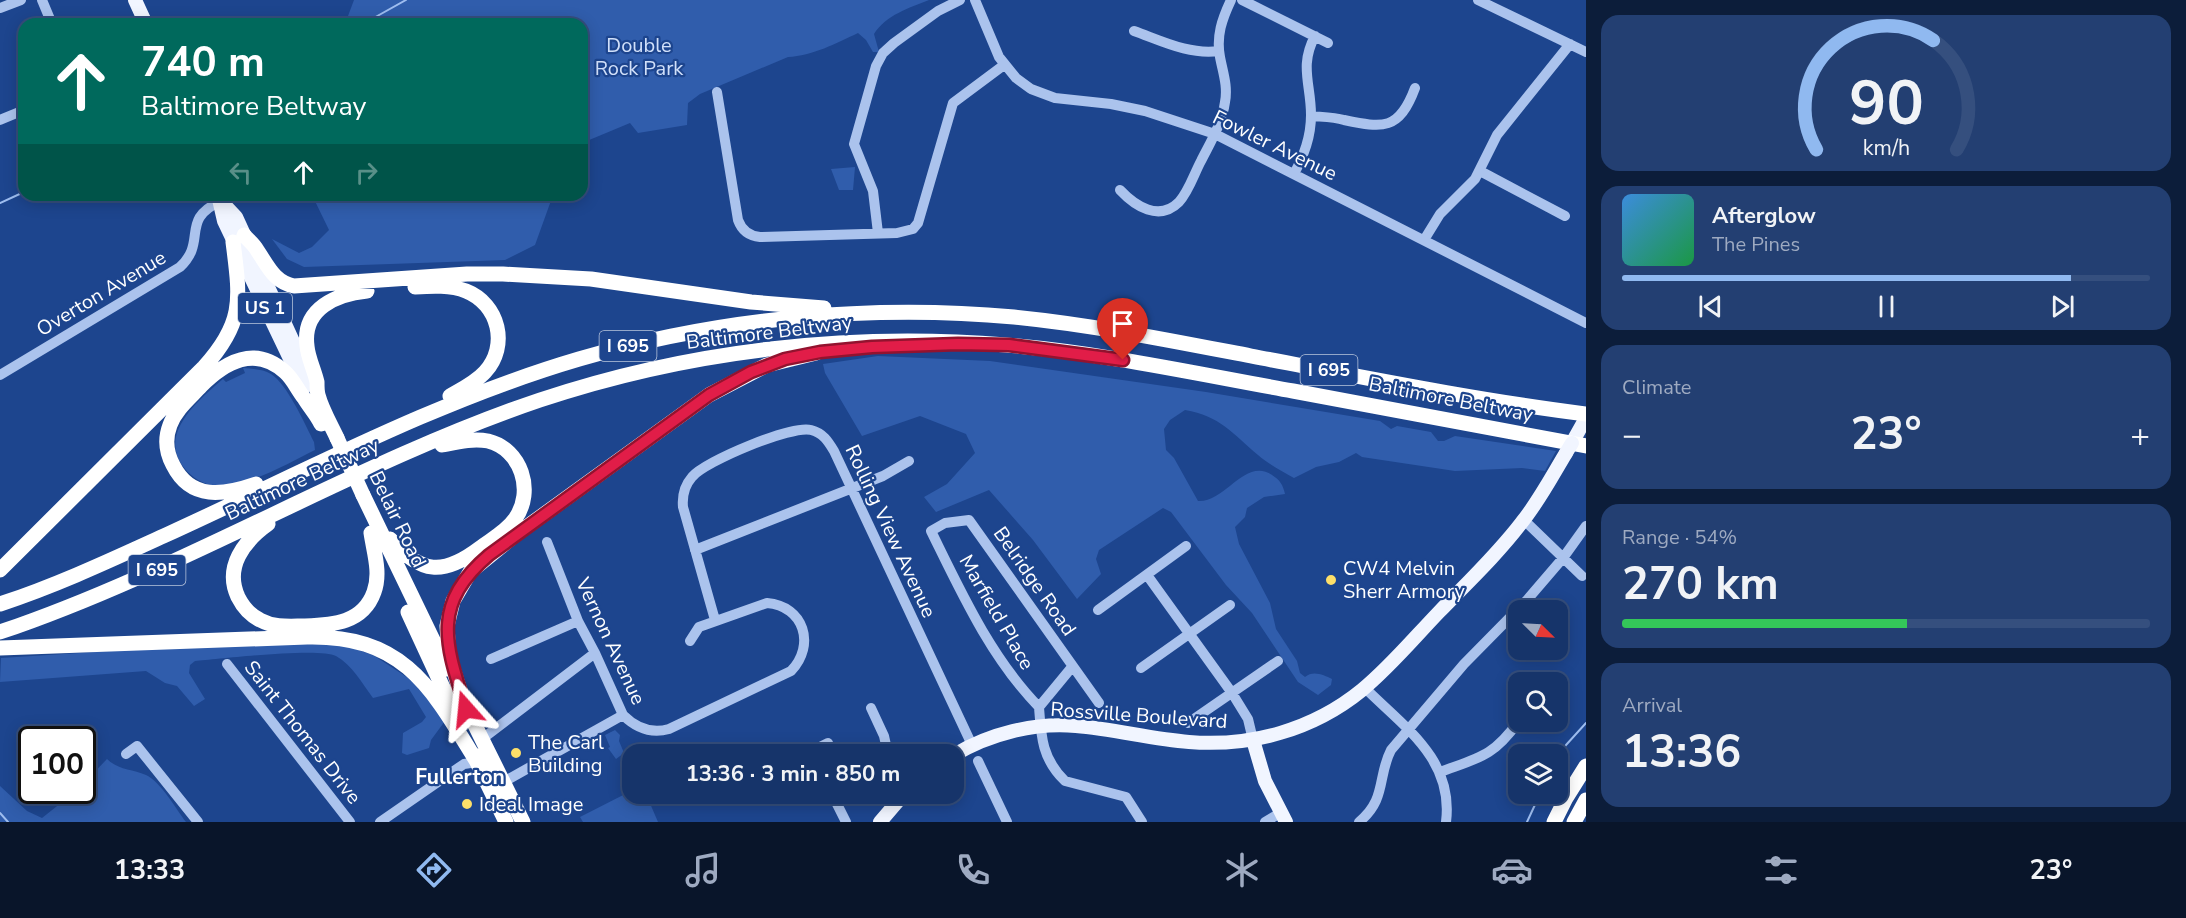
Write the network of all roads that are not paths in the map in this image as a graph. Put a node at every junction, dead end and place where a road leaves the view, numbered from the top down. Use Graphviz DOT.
graph roads {
  1 [pos="21,0"];
  2 [pos="42,0"];
  3 [pos="135,0"];
  4 [pos="960,0"];
  5 [pos="975,0"];
  6 [pos="1231,0"];
  7 [pos="1242,0"];
  8 [pos="1478,0"];
  9 [pos="0,9"];
  10 [pos="50,18"];
  11 [pos="143,18"];
  12 [pos="1134,31"];
  13 [pos="1315,36"];
  14 [pos="1328,43"];
  15 [pos="1570,44"];
  16 [pos="1219,51"];
  17 [pos="1586,52"];
  18 [pos="1004,65"];
  19 [pos="1415,88"];
  20 [pos="717,92"];
  21 [pos="18,112"];
  22 [pos="1311,116"];
  23 [pos="0,120"];
  24 [pos="1215,134"];
  25 [pos="1480,171"];
  26 [pos="1294,174"];
  27 [pos="1120,190"];
  28 [pos="215,201"];
  29 [pos="220,201"];
  30 [pos="1565,216"];
  31 [pos="878,233"];
  32 [pos="239,238"];
  33 [pos="1424,240"];
  34 [pos="872,312"];
  35 [pos="1586,323"];
  36 [pos="1009,345"];
  37 [pos="0,375"];
  38 [pos="317,404"];
  39 [pos="1586,416"];
  40 [pos="396,428"];
  41 [pos="1586,446"];
  42 [pos="410,452"];
  43 [pos="909,461"];
  44 [pos="308,468"];
  45 [pos="851,489"];
  46 [pos="309,497"];
  47 [pos="1524,520"];
  48 [pos="1586,526"];
  49 [pos="374,528"];
  50 [pos="932,531"];
  51 [pos="547,542"];
  52 [pos="1186,546"];
  53 [pos="695,550"];
  54 [pos="1563,558"];
  55 [pos="0,570"];
  56 [pos="1147,574"];
  57 [pos="1582,576"];
  58 [pos="1527,600"];
  59 [pos="0,604"];
  60 [pos="1230,605"];
  61 [pos="1098,610"];
  62 [pos="1508,619"];
  63 [pos="715,620"];
  64 [pos="578,621"];
  65 [pos="0,632"];
  66 [pos="1190,634"];
  67 [pos="690,641"];
  68 [pos="0,648"];
  69 [pos="596,653"];
  70 [pos="491,659"];
  71 [pos="1278,661"];
  72 [pos="227,663"];
  73 [pos="1072,667"];
  74 [pos="1141,668"];
  75 [pos="1365,688"];
  76 [pos="1232,693"];
  77 [pos="1099,703"];
  78 [pos="1039,707"];
  79 [pos="871,708"];
  80 [pos="466,709"];
  81 [pos="623,715"];
  82 [pos="1188,723"];
  83 [pos="1041,727"];
  84 [pos="1408,730"];
  85 [pos="1510,732"];
  86 [pos="482,739"];
  87 [pos="1253,741"];
  88 [pos="886,744"];
  89 [pos="972,746"];
  90 [pos="964,750"];
  91 [pos="126,754"];
  92 [pos="978,761"];
  93 [pos="477,762"];
  94 [pos="1586,766"];
  95 [pos="1440,772"];
  96 [pos="497,786"];
  97 [pos="1586,800"];
  98 [pos="837,804"];
  99 [pos="895,804"];
  100 [pos="1283,817"];
  101 [pos="198,822"];
  102 [pos="350,822"];
  103 [pos="380,822"];
  104 [pos="506,822"];
  105 [pos="523,822"];
  106 [pos="846,822"];
  107 [pos="880,822"];
  108 [pos="1007,822"];
  109 [pos="1142,822"];
  110 [pos="1265,822"];
  111 [pos="1359,822"];
  112 [pos="1446,822"];
  113 [pos="1554,822"];
  114 [pos="1574,822"];
  1 -- 9 [label="street"];
  2 -- 10 [label="street"];
  3 -- 11 [label="main road"];
  4 -- 31 [label="street"];
  5 -- 18 [label="street, Fowler Avenue"];
  6 -- 16 [label="street"];
  7 -- 13 [label="street"];
  8 -- 15 [label="street"];
  12 -- 16 [label="street"];
  13 -- 14 [label="street"];
  13 -- 22 [label="street"];
  15 -- 17 [label="street"];
  15 -- 25 [label="street"];
  16 -- 24 [label="street"];
  18 -- 24 [label="street, Fowler Avenue"];
  18 -- 31 [label="street"];
  19 -- 22 [label="street"];
  20 -- 31 [label="street"];
  21 -- 23 [label="street"];
  22 -- 26 [label="street"];
  24 -- 26 [label="street, Fowler Avenue"];
  24 -- 27 [label="street"];
  25 -- 30 [label="street"];
  25 -- 33 [label="street"];
  26 -- 33 [label="street, Fowler Avenue"];
  28 -- 37 [label="street, Overton Avenue"];
  29 -- 32 [label="main road, Belair Road / US 1"];
  32 -- 34 [label="highway"];
  32 -- 38 [label="main road, Belair Road / US 1"];
  32 -- 55 [label="highway"];
  33 -- 35 [label="street, Fowler Avenue"];
  34 -- 39 [label="highway, Baltimore Beltway / I 695"];
  34 -- 40 [label="highway, Baltimore Beltway / I 695"];
  36 -- 41 [label="highway, Baltimore Beltway / I 695"];
  36 -- 42 [label="highway, Baltimore Beltway / I 695"];
  36 -- 80 [label="highway"];
  38 -- 40 [label="highway"];
  38 -- 44 [label="highway"];
  38 -- 49 [label="highway, Belair Road / US 1, bridge"];
  39 -- 47 [label="main road, Rossville Boulevard, bridge"];
  40 -- 44 [label="highway, Baltimore Beltway / I 695"];
  42 -- 46 [label="highway, Baltimore Beltway / I 695"];
  42 -- 49 [label="highway"];
  43 -- 45 [label="street"];
  44 -- 59 [label="highway, Baltimore Beltway / I 695"];
  45 -- 53 [label="street"];
  45 -- 53 [label="street, Rolling View Avenue"];
  45 -- 89 [label="street, Rolling View Avenue"];
  46 -- 49 [label="highway"];
  46 -- 65 [label="highway, Baltimore Beltway / I 695"];
  47 -- 54 [label="street"];
  47 -- 75 [label="main road, Rossville Boulevard"];
  48 -- 54 [label="street"];
  49 -- 80 [label="highway, Belair Road / US 1"];
  49 -- 93 [label="highway, Belair Road / US 1"];
  50 -- 73 [label="street, Belridge Road"];
  50 -- 78 [label="street, Marfield Place"];
  51 -- 64 [label="street, Vernon Avenue"];
  52 -- 56 [label="street"];
  53 -- 63 [label="street, Rolling View Avenue"];
  54 -- 57 [label="street"];
  54 -- 58 [label="street"];
  56 -- 61 [label="street"];
  56 -- 66 [label="street"];
  60 -- 66 [label="street"];
  62 -- 84 [label="street"];
  63 -- 67 [label="street, Vernon Avenue"];
  63 -- 81 [label="street, Vernon Avenue"];
  64 -- 69 [label="street, Vernon Avenue"];
  64 -- 70 [label="street"];
  66 -- 74 [label="street"];
  66 -- 76 [label="street"];
  68 -- 93 [label="highway"];
  69 -- 81 [label="street, Vernon Avenue"];
  69 -- 86 [label="street"];
  71 -- 76 [label="street"];
  72 -- 102 [label="street, Saint Thomas Drive"];
  73 -- 77 [label="street, Belridge Road"];
  73 -- 78 [label="street, Belridge Road"];
  75 -- 84 [label="street"];
  75 -- 87 [label="main road, Rossville Boulevard"];
  76 -- 82 [label="street"];
  76 -- 87 [label="street"];
  78 -- 83 [label="street"];
  79 -- 88 [label="street"];
  80 -- 86 [label="highway, Belair Road / US 1"];
  81 -- 96 [label="street"];
  83 -- 87 [label="main road, Rossville Boulevard"];
  83 -- 89 [label="main road, Rossville Boulevard"];
  83 -- 109 [label="street"];
  84 -- 95 [label="street"];
  84 -- 111 [label="street"];
  85 -- 95 [label="street"];
  86 -- 96 [label="highway, Belair Road / US 1"];
  87 -- 100 [label="main road"];
  89 -- 90 [label="main road, Rossville Boulevard"];
  91 -- 101 [label="street"];
  92 -- 108 [label="street"];
  93 -- 96 [label="highway, Belair Road / US 1"];
  93 -- 103 [label="street"];
  94 -- 113 [label="highway"];
  95 -- 112 [label="street"];
  96 -- 104 [label="highway, Belair Road / US 1"];
  96 -- 105 [label="highway, Belair Road / US 1"];
  97 -- 114 [label="highway"];
  98 -- 106 [label="street"];
  99 -- 107 [label="main road"];
  100 -- 110 [label="street"];
}
